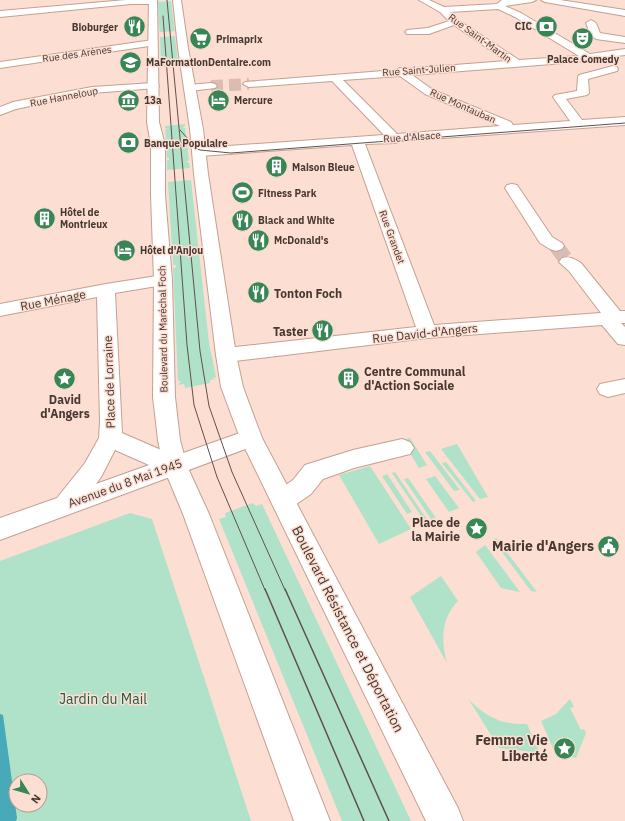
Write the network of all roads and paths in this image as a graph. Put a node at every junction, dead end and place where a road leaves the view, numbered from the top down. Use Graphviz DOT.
graph roads {
  1 [pos="48,0"];
  2 [pos="177,0"];
  3 [pos="423,0"];
  4 [pos="532,0"];
  5 [pos="545,0"];
  6 [pos="153,1"];
  7 [pos="499,6"];
  8 [pos="52,9"];
  9 [pos="443,10"];
  10 [pos="625,13"];
  11 [pos="0,14"];
  12 [pos="455,22"];
  13 [pos="591,23"];
  14 [pos="410,32"];
  15 [pos="625,40"];
  16 [pos="153,43"];
  17 [pos="625,52"];
  18 [pos="590,58"];
  19 [pos="516,63"];
  20 [pos="0,65"];
  21 [pos="613,69"];
  22 [pos="400,71"];
  23 [pos="625,71"];
  24 [pos="334,77"];
  25 [pos="250,84"];
  26 [pos="153,86"];
  27 [pos="211,86"];
  28 [pos="190,88"];
  29 [pos="0,111"];
  30 [pos="625,121"];
  31 [pos="507,125"];
  32 [pos="579,125"];
  33 [pos="395,139"];
  34 [pos="358,142"];
  35 [pos="200,152"];
  36 [pos="512,188"];
  37 [pos="556,246"];
  38 [pos="568,262"];
  39 [pos="163,280"];
  40 [pos="106,289"];
  41 [pos="0,310"];
  42 [pos="615,318"];
  43 [pos="427,332"];
  44 [pos="625,339"];
  45 [pos="226,355"];
  46 [pos="110,438"];
  47 [pos="251,438"];
  48 [pos="402,448"];
  49 [pos="143,452"];
  50 [pos="175,466"];
  51 [pos="124,483"];
  52 [pos="283,500"];
  53 [pos="66,504"];
  54 [pos="0,529"];
  55 [pos="312,821"];
  56 [pos="445,821"];
  1 -- 8 [label="street"];
  2 -- 28 [label="street"];
  3 -- 9 [label="street, Rue Saint-Martin"];
  4 -- 7 [label="street"];
  5 -- 10 [label="street"];
  6 -- 8 [label="street"];
  6 -- 16 [label="street, Boulevard du Maréchal Foch"];
  7 -- 9 [label="street"];
  7 -- 18 [label="street"];
  8 -- 11 [label="street"];
  9 -- 12 [label="street, Rue Saint-Martin"];
  12 -- 14 [label="street"];
  12 -- 19 [label="street, Rue Saint-Martin"];
  13 -- 15 [label="street"];
  16 -- 20 [label="street, Rue des Arènes"];
  16 -- 26 [label="street, Boulevard du Maréchal Foch"];
  17 -- 18 [label="street, Rue Saint-Julien"];
  18 -- 19 [label="street, Rue Saint-Julien"];
  18 -- 21 [label="street"];
  19 -- 22 [label="street, Rue Saint-Julien"];
  21 -- 23 [label="street"];
  21 -- 32 [label="street"];
  22 -- 24 [label="street, Rue Saint-Julien"];
  22 -- 31 [label="street, Rue Montauban"];
  24 -- 25 [label="street, Rue Saint-Julien"];
  24 -- 33 [label="street"];
  26 -- 29 [label="street, Rue Hanneloup"];
  26 -- 39 [label="street, Boulevard du Maréchal Foch"];
  27 -- 28 [label="street"];
  28 -- 35 [label="street"];
  30 -- 32 [label="street, Rue d'Alsace"];
  32 -- 33 [label="street, Rue d'Alsace"];
  33 -- 34 [label="street, Rue d'Alsace"];
  34 -- 35 [label="street, Rue d'Alsace"];
  34 -- 43 [label="street, Rue Grandet"];
  35 -- 45 [label="street"];
  36 -- 37 [label="street"];
  38 -- 42 [label="street"];
  39 -- 40 [label="street, Rue Ménage"];
  39 -- 50 [label="street, Boulevard du Maréchal Foch"];
  40 -- 41 [label="street, Rue Ménage"];
  40 -- 46 [label="street, Place de Lorraine"];
  42 -- 43 [label="street, Rue David-d'Angers"];
  42 -- 44 [label="street"];
  43 -- 45 [label="street, Rue David-d'Angers"];
  45 -- 47 [label="street"];
  46 -- 49 [label="street, Place de Lorraine"];
  46 -- 53 [label="street"];
  47 -- 50 [label="street, Avenue du 8 Mai 1945"];
  47 -- 52 [label="street, Boulevard Résistance et Déportation"];
  48 -- 52 [label="street"];
  49 -- 50 [label="street, Place de Lorraine"];
  49 -- 51 [label="street"];
  50 -- 51 [label="street, Avenue du 8 Mai 1945"];
  50 -- 55 [label="street"];
  51 -- 53 [label="street, Avenue du 8 Mai 1945"];
  52 -- 56 [label="street, Boulevard Résistance et Déportation"];
  53 -- 54 [label="street, Avenue du 8 Mai 1945"];
}
